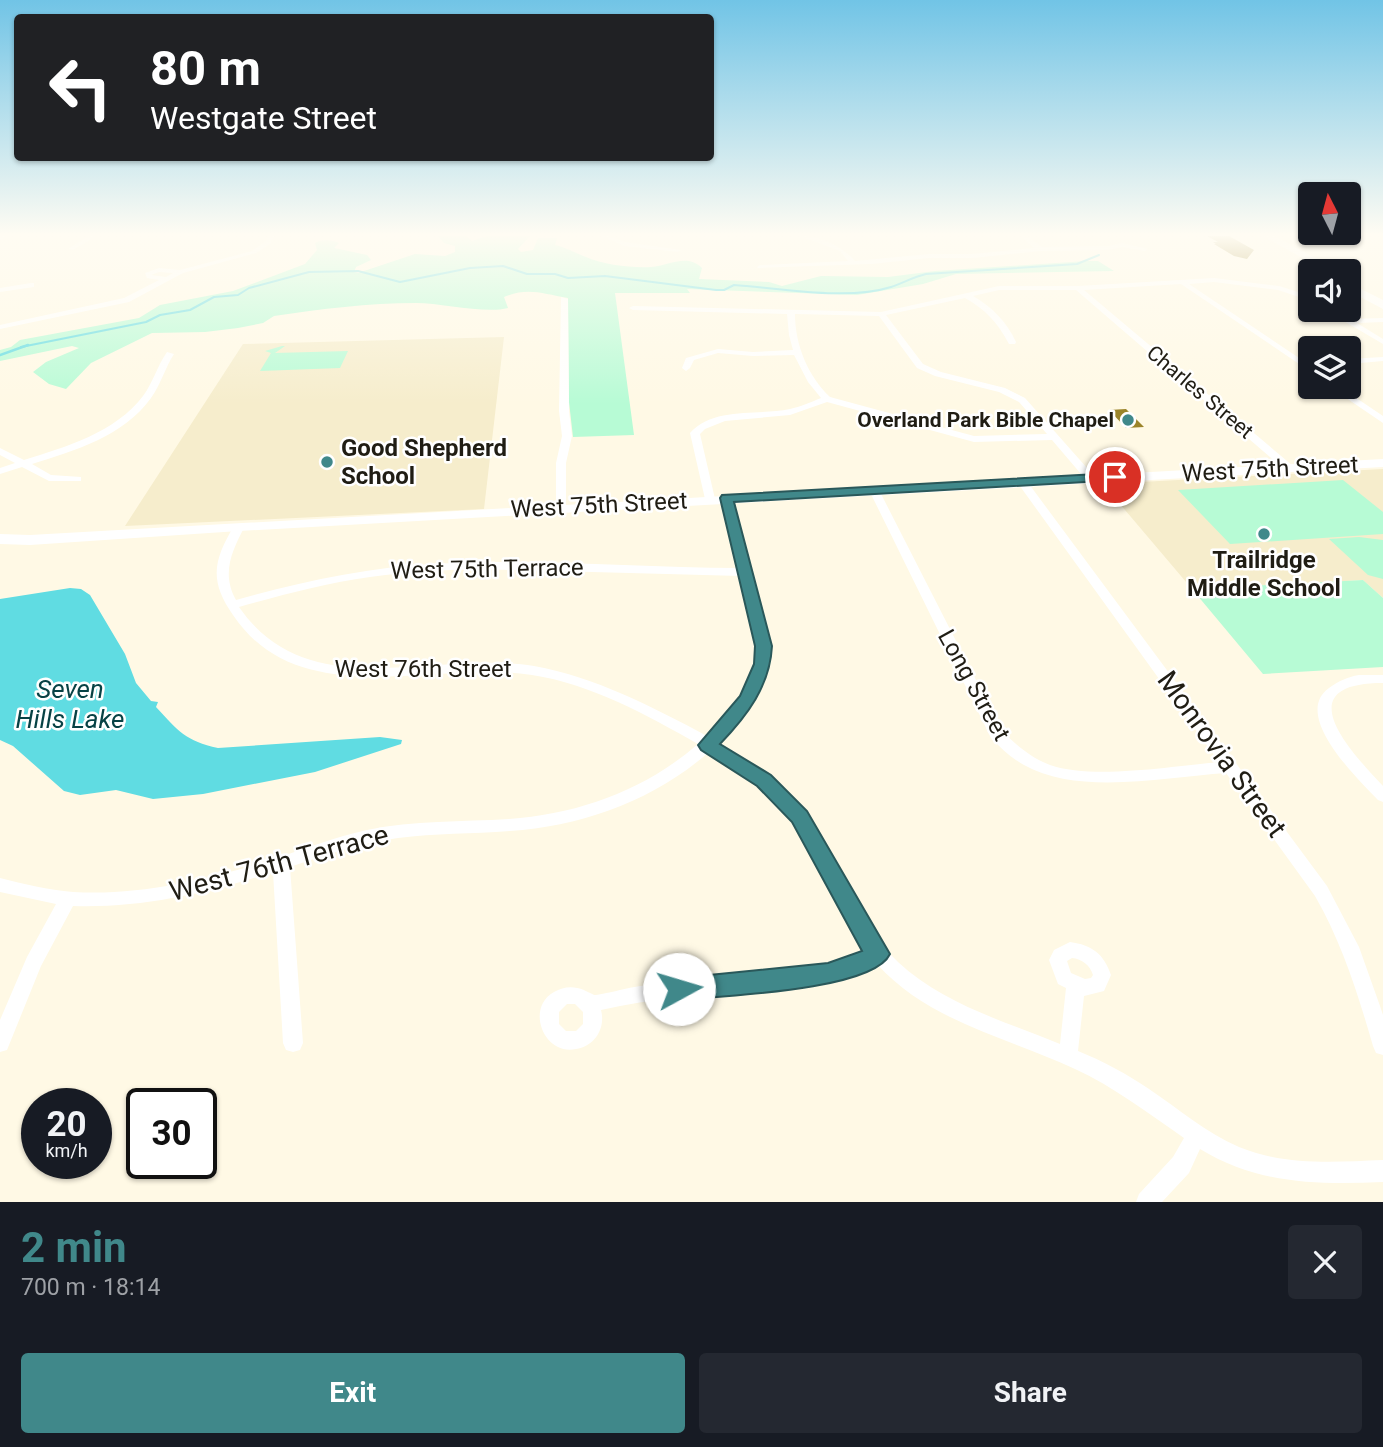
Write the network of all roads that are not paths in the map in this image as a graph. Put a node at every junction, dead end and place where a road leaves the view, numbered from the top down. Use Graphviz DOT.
graph roads {
  1 [pos="144,292"];
  2 [pos="979,292"];
  3 [pos="1084,292"];
  4 [pos="1197,292"];
  5 [pos="1361,293"];
  6 [pos="965,295"];
  7 [pos="564,299"];
  8 [pos="1383,305"];
  9 [pos="633,308"];
  10 [pos="791,313"];
  11 [pos="881,314"];
  12 [pos="1383,320"];
  13 [pos="1361,321"];
  14 [pos="1350,322"];
  15 [pos="0,327"];
  16 [pos="1012,342"];
  17 [pos="1383,342"];
  18 [pos="798,352"];
  19 [pos="170,354"];
  20 [pos="1383,359"];
  21 [pos="1298,360"];
  22 [pos="1361,361"];
  23 [pos="686,368"];
  24 [pos="827,399"];
  25 [pos="1353,399"];
  26 [pos="1382,418"];
  27 [pos="1056,438"];
  28 [pos="0,451"];
  29 [pos="23,463"];
  30 [pos="1383,463"];
  31 [pos="1289,468"];
  32 [pos="0,471"];
  33 [pos="76,479"];
  34 [pos="1091,479"];
  35 [pos="1022,482"];
  36 [pos="874,490"];
  37 [pos="726,498"];
  38 [pos="710,499"];
  39 [pos="561,508"];
  40 [pos="239,526"];
  41 [pos="0,531"];
  42 [pos="66,536"];
  43 [pos="0,539"];
  44 [pos="746,572"];
  45 [pos="231,605"];
  46 [pos="1383,679"];
  47 [pos="708,745"];
  48 [pos="1231,767"];
  49 [pos="1383,796"];
  50 [pos="281,863"];
  51 [pos="0,885"];
  52 [pos="67,901"];
  53 [pos="879,954"];
  54 [pos="1076,986"];
  55 [pos="590,1004"];
  56 [pos="0,1043"];
  57 [pos="293,1043"];
  58 [pos="1383,1046"];
  59 [pos="1068,1055"];
  60 [pos="1197,1134"];
  61 [pos="1383,1171"];
  62 [pos="1147,1202"];
  1 -- 15 [label="street"];
  2 -- 6 [label="street"];
  3 -- 31 [label="street, Charles Street"];
  4 -- 21 [label="street"];
  5 -- 8 [label="main road"];
  6 -- 11 [label="street"];
  6 -- 16 [label="street"];
  7 -- 39 [label="street"];
  9 -- 10 [label="street"];
  10 -- 11 [label="street"];
  10 -- 18 [label="street"];
  11 -- 27 [label="street"];
  12 -- 13 [label="street"];
  14 -- 17 [label="street"];
  18 -- 23 [label="street"];
  18 -- 24 [label="street"];
  19 -- 29 [label="street"];
  20 -- 22 [label="street"];
  24 -- 27 [label="street"];
  24 -- 38 [label="street"];
  25 -- 26 [label="street"];
  27 -- 34 [label="street"];
  28 -- 29 [label="street"];
  29 -- 32 [label="street"];
  29 -- 33 [label="street"];
  30 -- 31 [label="main road, West 75th Street"];
  31 -- 34 [label="main road, West 75th Street"];
  34 -- 35 [label="main road, West 75th Street"];
  35 -- 36 [label="main road, West 75th Street"];
  35 -- 48 [label="street, Monrovia Street"];
  36 -- 37 [label="main road, West 75th Street"];
  36 -- 48 [label="street, Long Street"];
  37 -- 38 [label="main road, West 75th Street"];
  37 -- 44 [label="street, West 76th Terrace"];
  38 -- 39 [label="main road, West 75th Street"];
  39 -- 40 [label="main road, West 75th Street"];
  40 -- 42 [label="main road, West 75th Street"];
  40 -- 45 [label="street"];
  41 -- 42 [label="main road, West 75th Street"];
  42 -- 43 [label="main road, West 75th Street"];
  44 -- 45 [label="street, West 75th Terrace"];
  44 -- 47 [label="street, West 76th Terrace"];
  45 -- 47 [label="street, West 76th Street"];
  46 -- 49 [label="street"];
  47 -- 50 [label="street, West 76th Terrace"];
  47 -- 53 [label="street, West 76th Street"];
  48 -- 58 [label="street, Monrovia Street"];
  50 -- 52 [label="street, West 76th Terrace"];
  50 -- 57 [label="street"];
  51 -- 52 [label="street, West 76th Terrace"];
  52 -- 56 [label="street"];
  53 -- 55 [label="street"];
  53 -- 59 [label="street, West 76th Street"];
  54 -- 59 [label="street"];
  59 -- 60 [label="street, West 76th Street"];
  60 -- 61 [label="street, West 76th Street"];
  60 -- 62 [label="street"];
}
